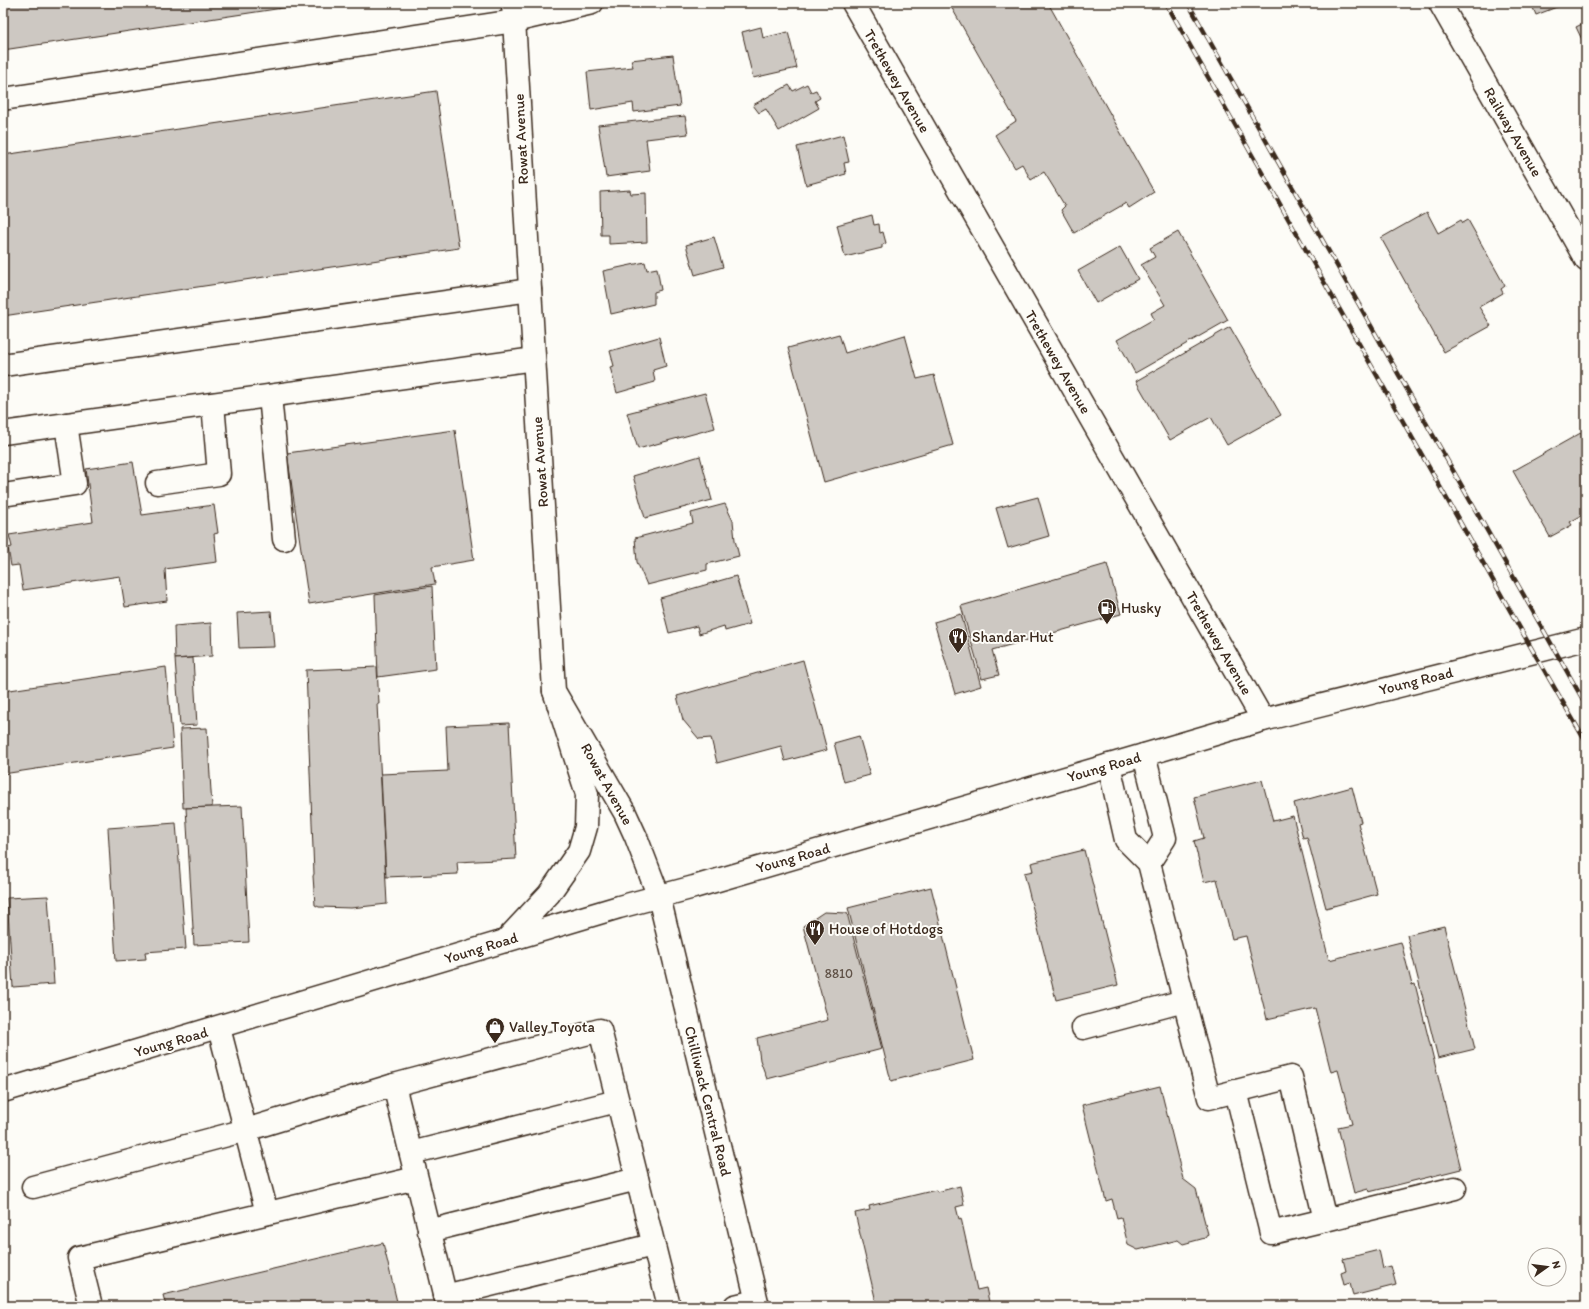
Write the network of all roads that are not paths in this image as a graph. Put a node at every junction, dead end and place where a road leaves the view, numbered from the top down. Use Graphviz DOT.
graph roads {
  1 [pos="592,3"];
  2 [pos="853,3"];
  3 [pos="1440,3"];
  4 [pos="513,12"];
  5 [pos="3,99"];
  6 [pos="1586,260"];
  7 [pos="530,290"];
  8 [pos="534,359"];
  9 [pos="3,365"];
  10 [pos="270,396"];
  11 [pos="213,404"];
  12 [pos="66,424"];
  13 [pos="3,433"];
  14 [pos="157,483"];
  15 [pos="3,495"];
  16 [pos="284,539"];
  17 [pos="1586,639"];
  18 [pos="554,691"];
  19 [pos="1264,720"];
  20 [pos="1144,755"];
  21 [pos="1109,765"];
  22 [pos="1149,863"];
  23 [pos="658,897"];
  24 [pos="505,941"];
  25 [pos="1184,1002"];
  26 [pos="219,1028"];
  27 [pos="1083,1028"];
  28 [pos="394,1085"];
  29 [pos="3,1091"];
  30 [pos="1236,1091"];
  31 [pos="617,1101"];
  32 [pos="246,1130"];
  33 [pos="411,1153"];
  34 [pos="416,1178"];
  35 [pos="637,1180"];
  36 [pos="32,1187"];
  37 [pos="1455,1188"];
  38 [pos="266,1213"];
  39 [pos="1324,1220"];
  40 [pos="429,1231"];
  41 [pos="653,1245"];
  42 [pos="446,1301"];
  43 [pos="757,1304"];
  44 [pos="91,1306"];
  45 [pos="668,1306"];
  46 [pos="735,1306"];
  1 -- 4 [label="street"];
  2 -- 19 [label="street, Trethewey Avenue"];
  3 -- 6 [label="street, Railway Avenue"];
  4 -- 5 [label="street"];
  4 -- 7 [label="street, Rowat Avenue"];
  7 -- 8 [label="street, Rowat Avenue"];
  7 -- 9 [label="street"];
  8 -- 10 [label="street"];
  8 -- 18 [label="street, Rowat Avenue"];
  10 -- 11 [label="street"];
  10 -- 16 [label="street"];
  11 -- 12 [label="street"];
  11 -- 14 [label="street"];
  12 -- 13 [label="street"];
  12 -- 15 [label="street"];
  17 -- 19 [label="street, Young Road"];
  18 -- 23 [label="street, Rowat Avenue"];
  18 -- 24 [label="street"];
  19 -- 20 [label="street, Young Road"];
  20 -- 21 [label="street, Young Road"];
  20 -- 22 [label="street"];
  21 -- 22 [label="street"];
  21 -- 23 [label="street, Young Road"];
  22 -- 25 [label="street"];
  23 -- 24 [label="street, Young Road"];
  23 -- 43 [label="street, Chilliwack Central Road"];
  24 -- 26 [label="street, Young Road"];
  25 -- 27 [label="street"];
  25 -- 30 [label="street"];
  26 -- 29 [label="street, Young Road"];
  26 -- 32 [label="street"];
  28 -- 31 [label="street"];
  28 -- 32 [label="street"];
  28 -- 33 [label="street"];
  30 -- 39 [label="street"];
  30 -- 39 [label="street"];
  31 -- 33 [label="street"];
  31 -- 35 [label="street"];
  32 -- 36 [label="street"];
  32 -- 38 [label="street"];
  33 -- 34 [label="street"];
  34 -- 38 [label="street"];
  34 -- 40 [label="street"];
  35 -- 40 [label="street"];
  35 -- 41 [label="street"];
  37 -- 39 [label="street"];
  38 -- 44 [label="street"];
  40 -- 42 [label="street"];
  41 -- 42 [label="street"];
  41 -- 45 [label="street"];
  43 -- 46 [label="street"];
}
